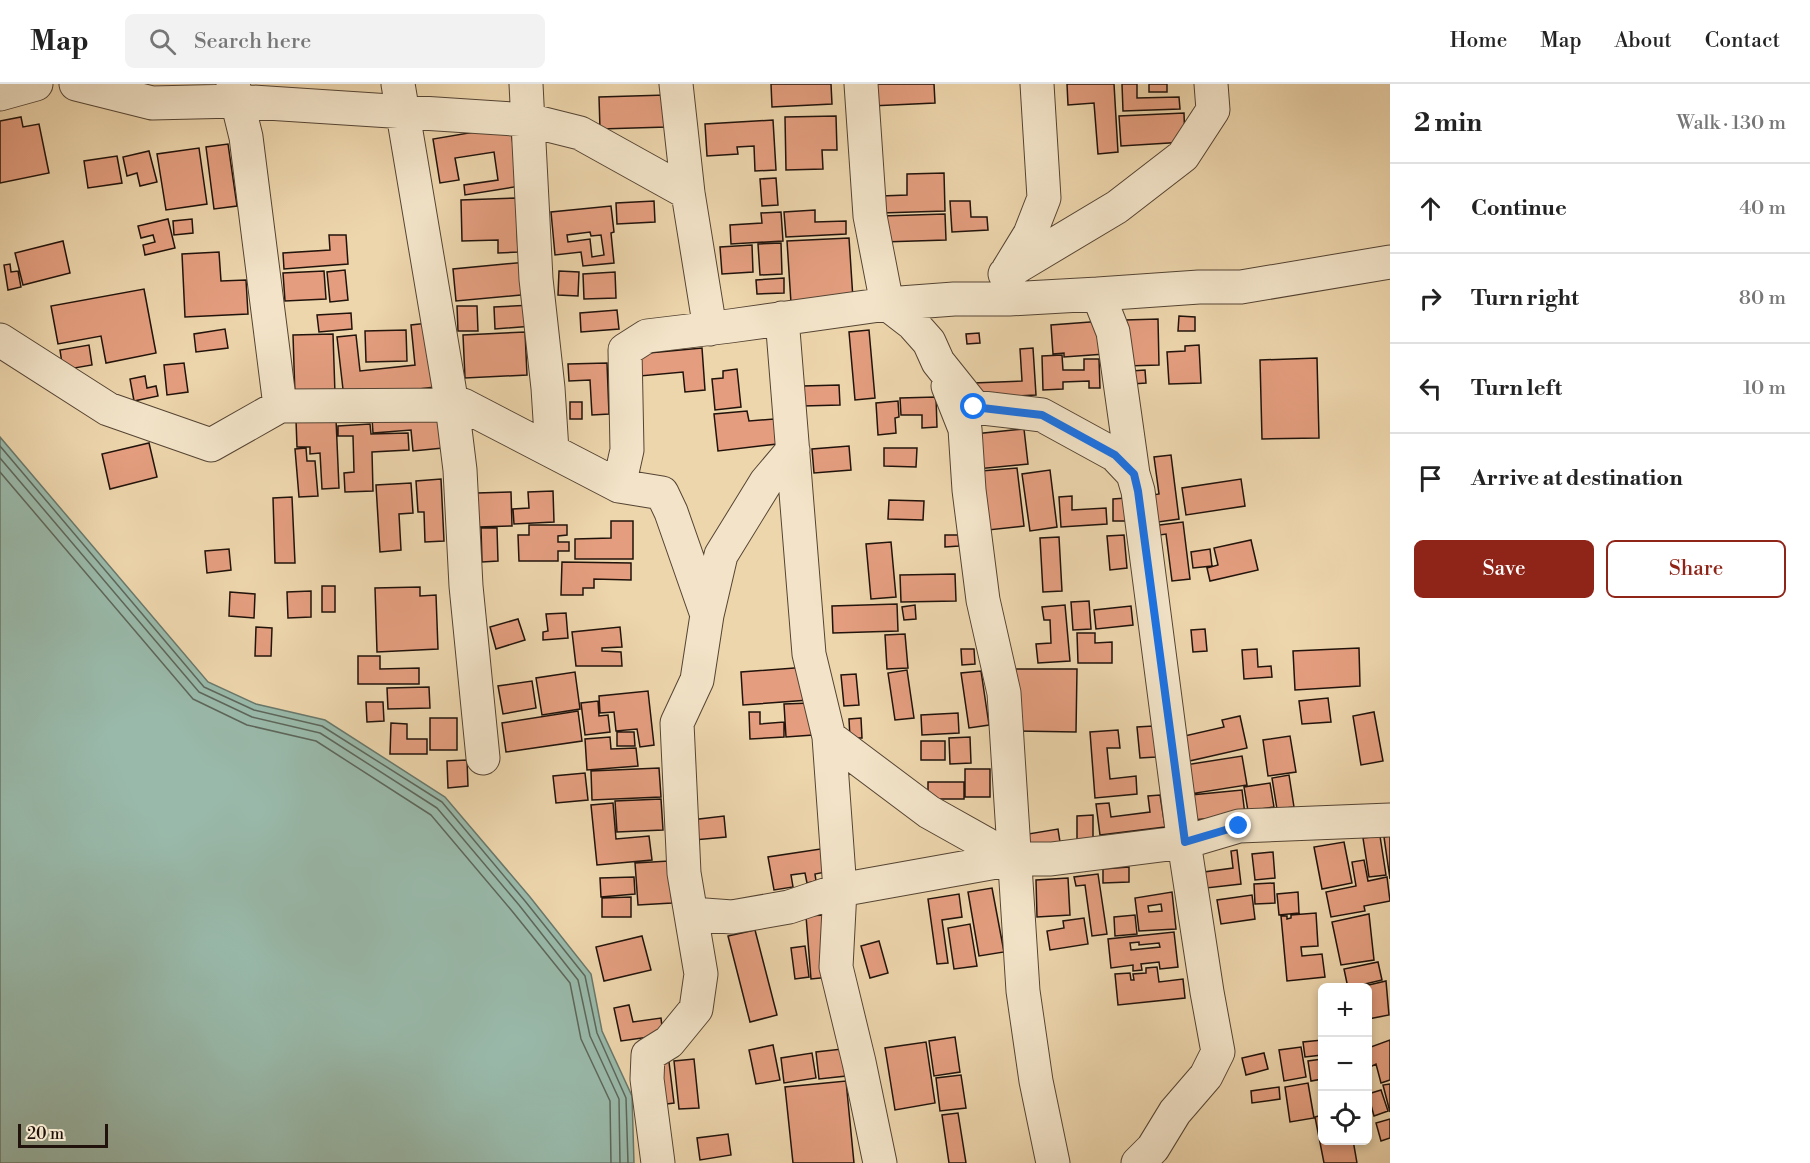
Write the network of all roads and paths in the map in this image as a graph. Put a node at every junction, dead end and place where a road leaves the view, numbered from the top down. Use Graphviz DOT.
graph roads {
  1 [pos="36,84"];
  2 [pos="76,84"];
  3 [pos="117,84"];
  4 [pos="526,84"];
  5 [pos="676,84"];
  6 [pos="861,84"];
  7 [pos="1037,84"];
  8 [pos="1211,84"];
  9 [pos="235,93"];
  10 [pos="0,94"];
  11 [pos="400,98"];
  12 [pos="152,103"];
  13 [pos="528,120"];
  14 [pos="688,193"];
  15 [pos="1390,262"];
  16 [pos="1005,274"];
  17 [pos="1098,294"];
  18 [pos="954,299"];
  19 [pos="886,304"];
  20 [pos="782,318"];
  21 [pos="710,329"];
  22 [pos="0,340"];
  23 [pos="938,362"];
  24 [pos="452,405"];
  25 [pos="280,406"];
  26 [pos="793,450"];
  27 [pos="552,451"];
  28 [pos="1134,474"];
  29 [pos="619,486"];
  30 [pos="707,615"];
  31 [pos="829,737"];
  32 [pos="483,758"];
  33 [pos="1390,820"];
  34 [pos="1185,842"];
  35 [pos="1013,859"];
  36 [pos="840,890"];
  37 [pos="691,914"];
  38 [pos="658,1163"];
  39 [pos="880,1163"];
  40 [pos="1053,1163"];
  41 [pos="1138,1163"];
  1 -- 10 [label="street"];
  2 -- 12 [label="street"];
  3 -- 12 [label="street"];
  4 -- 13 [label="street"];
  5 -- 14 [label="street"];
  6 -- 19 [label="street"];
  7 -- 16 [label="street"];
  8 -- 16 [label="street"];
  9 -- 11 [label="street"];
  9 -- 12 [label="street"];
  9 -- 25 [label="street"];
  11 -- 13 [label="street"];
  11 -- 24 [label="street"];
  13 -- 14 [label="street"];
  13 -- 27 [label="street"];
  14 -- 21 [label="street"];
  15 -- 17 [label="street"];
  16 -- 18 [label="street"];
  17 -- 18 [label="street"];
  17 -- 28 [label="street"];
  18 -- 19 [label="street"];
  19 -- 20 [label="street"];
  19 -- 23 [label="street"];
  20 -- 21 [label="street"];
  20 -- 26 [label="street"];
  21 -- 29 [label="street"];
  22 -- 25 [label="street"];
  23 -- 28 [label="street"];
  23 -- 35 [label="street"];
  24 -- 25 [label="street"];
  24 -- 27 [label="street"];
  24 -- 32 [label="street"];
  26 -- 30 [label="street"];
  26 -- 31 [label="street"];
  27 -- 29 [label="street"];
  28 -- 34 [label="street"];
  29 -- 30 [label="street"];
  30 -- 37 [label="street"];
  31 -- 35 [label="street"];
  31 -- 36 [label="street"];
  33 -- 34 [label="street"];
  34 -- 35 [label="street"];
  34 -- 41 [label="street"];
  35 -- 36 [label="street"];
  35 -- 40 [label="street"];
  36 -- 37 [label="street"];
  36 -- 39 [label="street"];
  37 -- 38 [label="street"];
}
